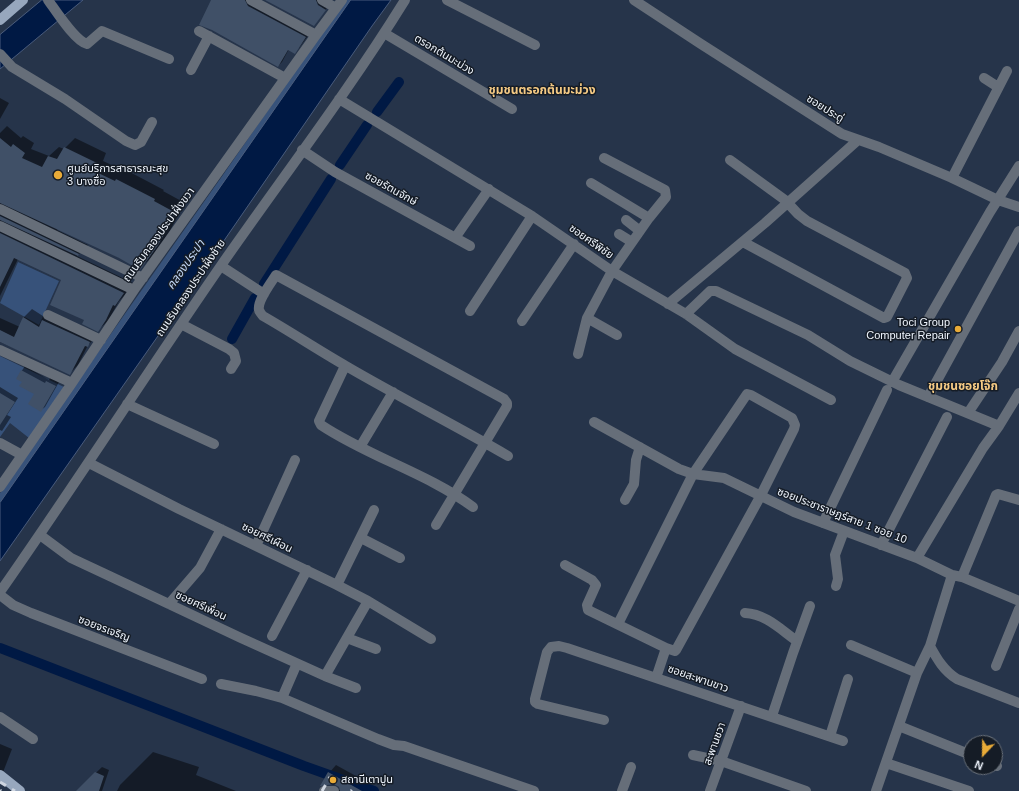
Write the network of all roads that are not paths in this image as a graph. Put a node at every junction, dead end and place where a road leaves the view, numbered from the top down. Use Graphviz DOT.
graph roads {
  1 [pos="23,0"];
  2 [pos="48,0"];
  3 [pos="252,0"];
  4 [pos="322,0"];
  5 [pos="405,0"];
  6 [pos="447,0"];
  7 [pos="634,0"];
  8 [pos="339,4"];
  9 [pos="0,20"];
  10 [pos="199,30"];
  11 [pos="384,33"];
  12 [pos="316,35"];
  13 [pos="208,36"];
  14 [pos="535,45"];
  15 [pos="0,54"];
  16 [pos="169,59"];
  17 [pos="191,70"];
  18 [pos="1007,71"];
  19 [pos="285,78"];
  20 [pos="984,78"];
  21 [pos="998,87"];
  22 [pos="339,99"];
  23 [pos="512,109"];
  24 [pos="152,122"];
  25 [pos="858,140"];
  26 [pos="302,150"];
  27 [pos="604,158"];
  28 [pos="730,160"];
  29 [pos="1019,166"];
  30 [pos="952,178"];
  31 [pos="591,183"];
  32 [pos="489,189"];
  33 [pos="998,200"];
  34 [pos="788,202"];
  35 [pos="1019,207"];
  36 [pos="0,209"];
  37 [pos="532,216"];
  38 [pos="649,218"];
  39 [pos="626,220"];
  40 [pos="0,226"];
  41 [pos="1019,231"];
  42 [pos="640,232"];
  43 [pos="619,234"];
  44 [pos="455,238"];
  45 [pos="632,242"];
  46 [pos="743,242"];
  47 [pos="574,244"];
  48 [pos="470,246"];
  49 [pos="221,266"];
  50 [pos="612,271"];
  51 [pos="143,278"];
  52 [pos="134,290"];
  53 [pos="264,294"];
  54 [pos="668,304"];
  55 [pos="470,311"];
  56 [pos="686,314"];
  57 [pos="48,315"];
  58 [pos="587,318"];
  59 [pos="522,321"];
  60 [pos="181,324"];
  61 [pos="1019,331"];
  62 [pos="617,335"];
  63 [pos="101,340"];
  64 [pos="0,350"];
  65 [pos="578,354"];
  66 [pos="345,366"];
  67 [pos="231,369"];
  68 [pos="72,383"];
  69 [pos="890,386"];
  70 [pos="392,392"];
  71 [pos="1019,393"];
  72 [pos="928,397"];
  73 [pos="832,400"];
  74 [pos="127,404"];
  75 [pos="968,413"];
  76 [pos="947,417"];
  77 [pos="594,422"];
  78 [pos="999,426"];
  79 [pos="0,443"];
  80 [pos="486,443"];
  81 [pos="214,444"];
  82 [pos="360,447"];
  83 [pos="640,447"];
  84 [pos="22,455"];
  85 [pos="508,456"];
  86 [pos="295,460"];
  87 [pos="89,463"];
  88 [pos="693,474"];
  89 [pos="0,486"];
  90 [pos="455,494"];
  91 [pos="760,496"];
  92 [pos="624,500"];
  93 [pos="1019,500"];
  94 [pos="473,507"];
  95 [pos="374,510"];
  96 [pos="823,523"];
  97 [pos="436,525"];
  98 [pos="221,529"];
  99 [pos="844,531"];
  100 [pos="40,536"];
  101 [pos="361,538"];
  102 [pos="881,545"];
  103 [pos="256,546"];
  104 [pos="400,558"];
  105 [pos="917,558"];
  106 [pos="565,565"];
  107 [pos="307,570"];
  108 [pos="957,576"];
  109 [pos="337,585"];
  110 [pos="836,586"];
  111 [pos="0,592"];
  112 [pos="0,595"];
  113 [pos="368,601"];
  114 [pos="1019,601"];
  115 [pos="170,604"];
  116 [pos="810,606"];
  117 [pos="1019,610"];
  118 [pos="745,613"];
  119 [pos="618,624"];
  120 [pos="272,636"];
  121 [pos="347,638"];
  122 [pos="431,639"];
  123 [pos="797,641"];
  124 [pos="851,645"];
  125 [pos="930,646"];
  126 [pos="666,648"];
  127 [pos="376,649"];
  128 [pos="996,666"];
  129 [pos="295,668"];
  130 [pos="917,673"];
  131 [pos="325,676"];
  132 [pos="656,678"];
  133 [pos="202,679"];
  134 [pos="848,679"];
  135 [pos="221,684"];
  136 [pos="356,688"];
  137 [pos="282,698"];
  138 [pos="1019,703"];
  139 [pos="742,706"];
  140 [pos="772,716"];
  141 [pos="0,717"];
  142 [pos="604,720"];
  143 [pos="899,726"];
  144 [pos="830,736"];
  145 [pos="33,739"];
  146 [pos="843,741"];
  147 [pos="963,752"];
  148 [pos="693,755"];
  149 [pos="721,761"];
  150 [pos="886,763"];
  151 [pos="631,767"];
  152 [pos="0,775"];
  153 [pos="20,791"];
  154 [pos="324,791"];
  155 [pos="334,791"];
  156 [pos="534,791"];
  157 [pos="622,791"];
  158 [pos="710,791"];
  159 [pos="805,791"];
  160 [pos="876,791"];
  161 [pos="969,791"];
  1 -- 9 [label="main road"];
  2 -- 16 [label="street"];
  3 -- 12 [label="street"];
  4 -- 8 [label="street"];
  5 -- 11 [label="street, ถนนริมคลองประปาฝั่งซ้าย"];
  6 -- 14 [label="street"];
  7 -- 25 [label="street, ซอยประดู่"];
  8 -- 12 [label="street, ถนนริมคลองประปาฝั่งขวา"];
  10 -- 13 [label="street"];
  11 -- 22 [label="street, ถนนริมคลองประปาฝั่งซ้าย"];
  11 -- 23 [label="street, ตรอกต้นมะม่วง"];
  12 -- 19 [label="street, ถนนริมคลองประปาฝั่งขวา"];
  13 -- 17 [label="street"];
  13 -- 19 [label="street"];
  15 -- 24 [label="street"];
  18 -- 21 [label="street"];
  19 -- 51 [label="street, ถนนริมคลองประปาฝั่งขวา"];
  20 -- 21 [label="street"];
  21 -- 30 [label="street"];
  22 -- 26 [label="street, ถนนริมคลองประปาฝั่งซ้าย"];
  22 -- 32 [label="street, ซอยศรีพิชัย"];
  25 -- 30 [label="street, ซอยประดู่"];
  25 -- 34 [label="street"];
  26 -- 44 [label="street, ซอยรัตนจักษ์"];
  26 -- 49 [label="street, ถนนริมคลองประปาฝั่งซ้าย"];
  27 -- 38 [label="street"];
  28 -- 34 [label="street"];
  29 -- 33 [label="street"];
  30 -- 33 [label="street, ซอยประดู่"];
  31 -- 38 [label="street"];
  32 -- 37 [label="street, ซอยศรีพิชัย"];
  32 -- 44 [label="street"];
  33 -- 35 [label="street, ซอยประดู่"];
  33 -- 69 [label="street"];
  34 -- 46 [label="street"];
  34 -- 46 [label="street"];
  36 -- 51 [label="street"];
  37 -- 47 [label="street, ซอยศรีพิชัย"];
  37 -- 55 [label="street"];
  38 -- 42 [label="street"];
  39 -- 42 [label="street"];
  40 -- 52 [label="street"];
  41 -- 72 [label="street"];
  42 -- 45 [label="street"];
  43 -- 45 [label="street"];
  44 -- 48 [label="street, ซอยรัตนจักษ์"];
  45 -- 50 [label="street"];
  46 -- 54 [label="street"];
  47 -- 50 [label="street, ซอยศรีพิชัย"];
  47 -- 59 [label="street"];
  49 -- 53 [label="street"];
  49 -- 60 [label="street, ถนนริมคลองประปาฝั่งซ้าย"];
  50 -- 54 [label="street, ซอยศรีพิชัย"];
  50 -- 58 [label="street"];
  51 -- 52 [label="street, ถนนริมคลองประปาฝั่งขวา"];
  52 -- 63 [label="street, ถนนริมคลองประปาฝั่งขวา"];
  53 -- 66 [label="street"];
  53 -- 80 [label="street"];
  54 -- 56 [label="street, ซอยศรีพิชัย"];
  56 -- 69 [label="street"];
  56 -- 73 [label="street, ซอยศรีพิชัย"];
  57 -- 63 [label="street"];
  58 -- 62 [label="street"];
  58 -- 65 [label="street"];
  60 -- 67 [label="street"];
  60 -- 74 [label="street, ถนนริมคลองประปาฝั่งซ้าย"];
  61 -- 75 [label="street"];
  63 -- 68 [label="street, ถนนริมคลองประปาฝั่งขวา"];
  64 -- 68 [label="street"];
  66 -- 70 [label="street"];
  66 -- 82 [label="street"];
  68 -- 84 [label="street, ถนนริมคลองประปาฝั่งขวา"];
  69 -- 72 [label="street"];
  69 -- 96 [label="street"];
  70 -- 80 [label="street"];
  70 -- 82 [label="street"];
  71 -- 78 [label="street"];
  72 -- 75 [label="street"];
  74 -- 81 [label="street"];
  74 -- 87 [label="street, ถนนริมคลองประปาฝั่งซ้าย"];
  75 -- 78 [label="street"];
  76 -- 102 [label="street"];
  77 -- 83 [label="street, ซอยประชาราษฎร์สาย 1 ซอย 10"];
  78 -- 105 [label="street"];
  79 -- 84 [label="street"];
  80 -- 85 [label="street"];
  80 -- 90 [label="street"];
  82 -- 90 [label="street"];
  83 -- 88 [label="street, ซอยประชาราษฎร์สาย 1 ซอย 10"];
  83 -- 92 [label="street"];
  84 -- 89 [label="street, ถนนริมคลองประปาฝั่งขวา"];
  86 -- 103 [label="street"];
  87 -- 98 [label="street, ซอยศรีเผือน"];
  87 -- 100 [label="street, ถนนริมคลองประปาฝั่งซ้าย"];
  88 -- 91 [label="street, ซอยประชาราษฎร์สาย 1 ซอย 10"];
  88 -- 91 [label="street"];
  88 -- 119 [label="street"];
  90 -- 94 [label="street"];
  90 -- 97 [label="street"];
  91 -- 96 [label="street, ซอยประชาราษฎร์สาย 1 ซอย 10"];
  91 -- 126 [label="street"];
  93 -- 108 [label="street"];
  95 -- 101 [label="street"];
  96 -- 99 [label="street, ซอยประชาราษฎร์สาย 1 ซอย 10"];
  98 -- 103 [label="street, ซอยศรีเผือน"];
  98 -- 115 [label="street"];
  99 -- 102 [label="street, ซอยประชาราษฎร์สาย 1 ซอย 10"];
  99 -- 110 [label="street"];
  100 -- 111 [label="street, ถนนริมคลองประปาฝั่งซ้าย"];
  100 -- 115 [label="street, ซอยศรีเพื่อน"];
  101 -- 104 [label="street"];
  101 -- 109 [label="street"];
  102 -- 105 [label="street, ซอยประชาราษฎร์สาย 1 ซอย 10"];
  103 -- 107 [label="street, ซอยศรีเผือน"];
  105 -- 108 [label="street, ซอยประชาราษฎร์สาย 1 ซอย 10"];
  106 -- 119 [label="street"];
  107 -- 109 [label="street, ซอยศรีเผือน"];
  107 -- 120 [label="street"];
  108 -- 114 [label="street, ซอยประชาราษฎร์สาย 1 ซอย 10"];
  108 -- 125 [label="street"];
  109 -- 113 [label="street, ซอยศรีเผือน"];
  112 -- 133 [label="street, ซอยจรเจริญ"];
  113 -- 121 [label="street"];
  113 -- 122 [label="street, ซอยศรีเผือน"];
  115 -- 131 [label="street, ซอยศรีเพื่อน"];
  116 -- 123 [label="street"];
  117 -- 128 [label="street"];
  118 -- 123 [label="street"];
  119 -- 126 [label="street"];
  121 -- 127 [label="street"];
  121 -- 131 [label="street"];
  123 -- 140 [label="street"];
  124 -- 130 [label="street"];
  125 -- 130 [label="street"];
  125 -- 138 [label="street"];
  126 -- 132 [label="street"];
  129 -- 137 [label="street"];
  130 -- 143 [label="street"];
  131 -- 136 [label="street, ซอยศรีเพื่อน"];
  132 -- 139 [label="street, ซอยสะพานขาว"];
  132 -- 142 [label="street, ซอยสะพานขาว"];
  134 -- 144 [label="street"];
  135 -- 137 [label="street"];
  137 -- 156 [label="street"];
  139 -- 140 [label="street, ซอยสะพานขาว"];
  139 -- 149 [label="street, สะพานชวา"];
  140 -- 144 [label="street, ซอยสะพานขาว"];
  141 -- 145 [label="street"];
  143 -- 147 [label="street"];
  143 -- 150 [label="street"];
  144 -- 146 [label="street, ซอยสะพานขาว"];
  148 -- 149 [label="street"];
  149 -- 158 [label="street, สะพานชวา"];
  149 -- 159 [label="street"];
  150 -- 160 [label="street"];
  150 -- 161 [label="street"];
  151 -- 157 [label="street"];
  152 -- 153 [label="main road"];
  154 -- 155 [label="street"];
}
